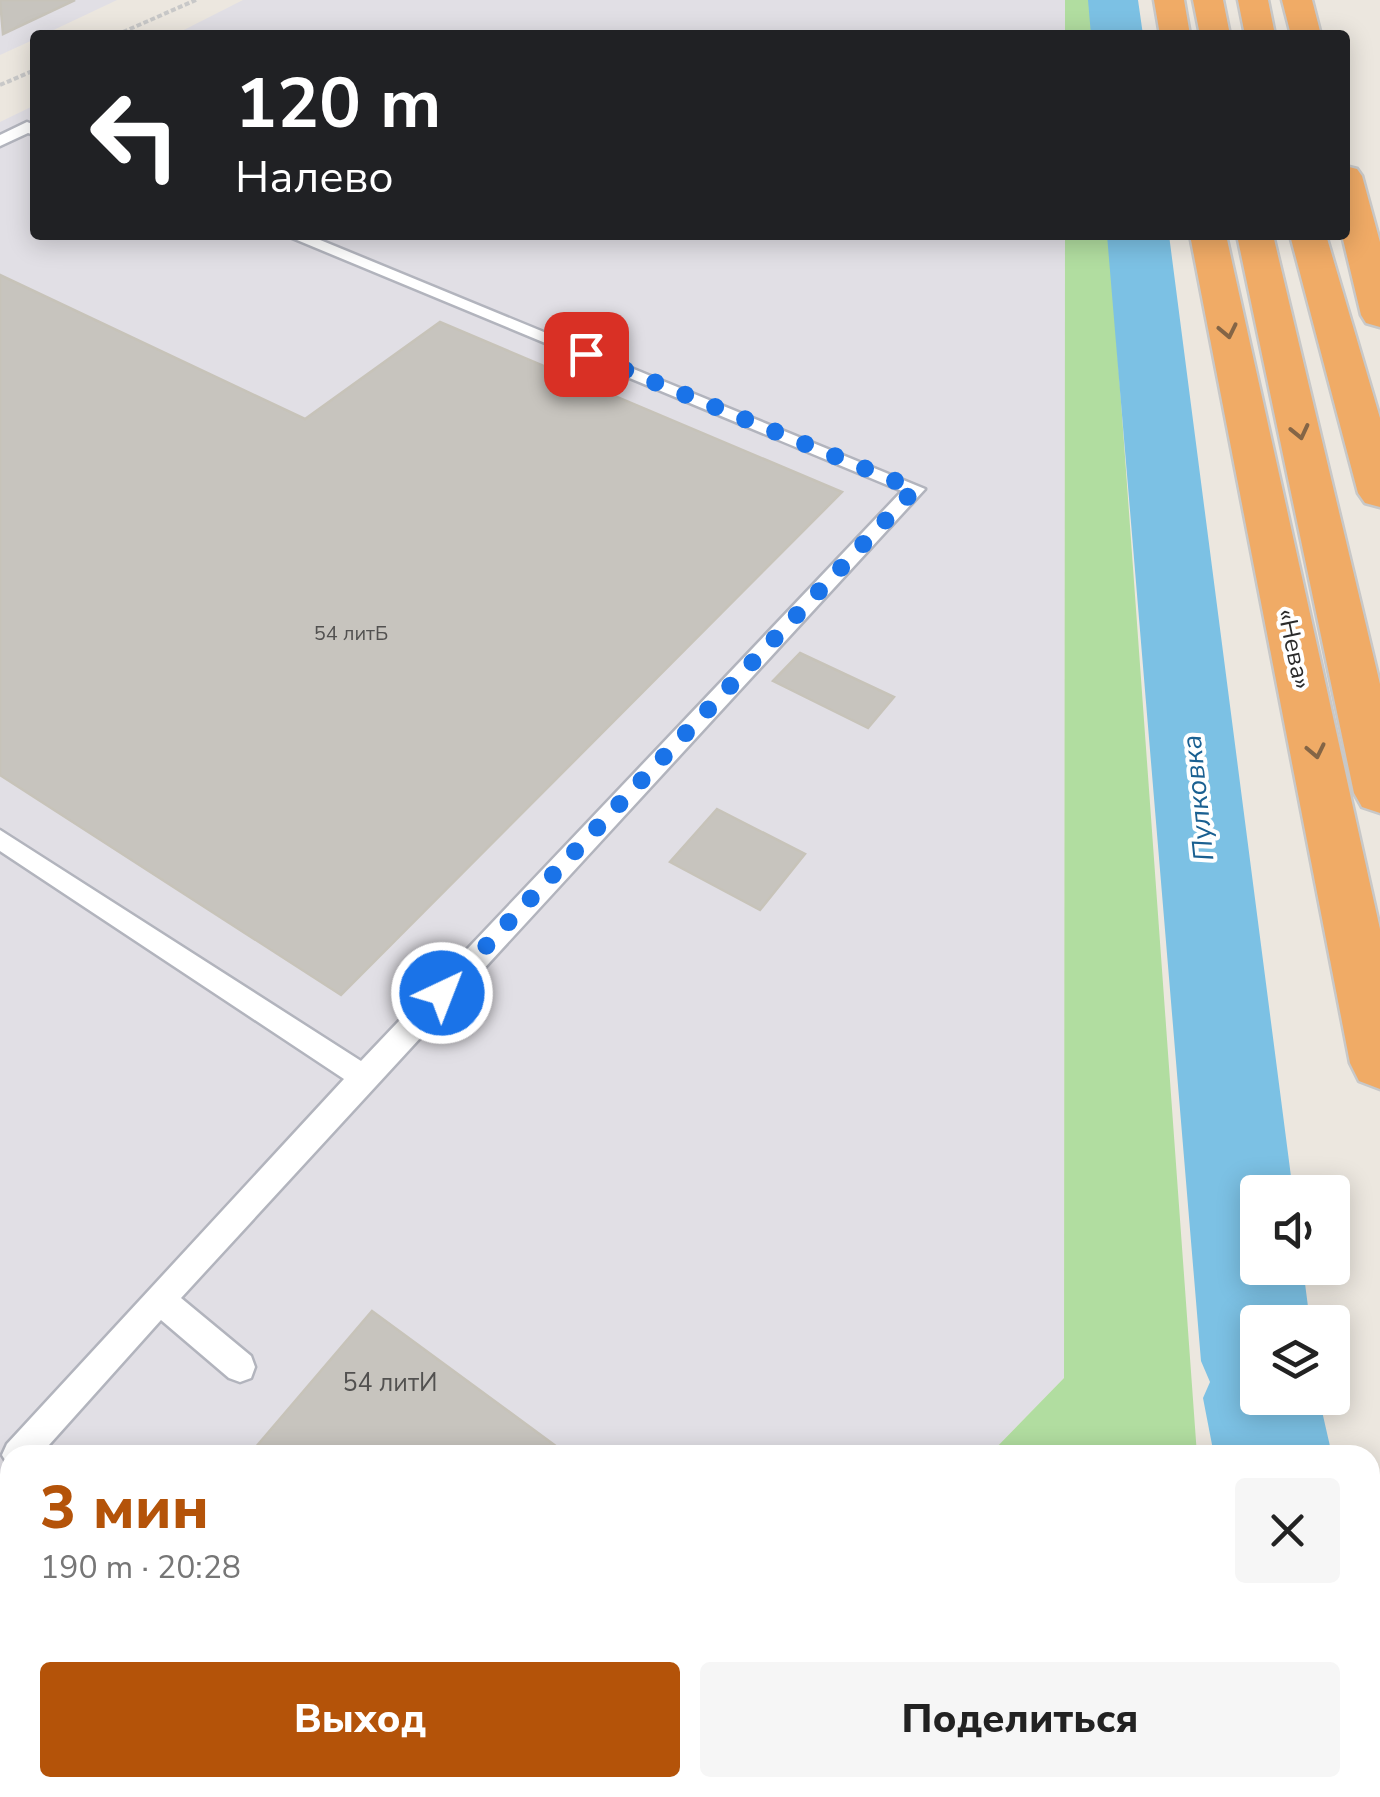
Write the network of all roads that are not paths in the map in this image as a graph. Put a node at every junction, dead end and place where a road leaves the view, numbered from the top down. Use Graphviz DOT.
graph roads {
  1 [pos="1170,0"];
  2 [pos="1208,0"];
  3 [pos="1253,0"];
  4 [pos="1297,0"];
  5 [pos="1174,30"];
  6 [pos="1214,30"];
  7 [pos="1259,30"];
  8 [pos="1305,30"];
  9 [pos="30,127"];
  10 [pos="0,141"];
  11 [pos="1350,196"];
  12 [pos="305,240"];
  13 [pos="1209,240"];
  14 [pos="1256,240"];
  15 [pos="1309,240"];
  16 [pos="1380,316"];
  17 [pos="1380,493"];
  18 [pos="1380,793"];
  19 [pos="0,839"];
  20 [pos="1380,1063"];
  21 [pos="363,1077"];
  22 [pos="160,1300"];
  23 [pos="240,1367"];
  24 [pos="27,1445"];
  1 -- 5 [label="highway"];
  2 -- 6 [label="highway"];
  3 -- 7 [label="highway"];
  4 -- 8 [label="highway"];
  9 -- 10 [label="lane"];
  11 -- 16 [label="highway"];
  12 -- 21 [label="lane"];
  13 -- 20 [label="highway, «Нева», one-way"];
  14 -- 18 [label="highway, «Нева», one-way"];
  15 -- 17 [label="highway"];
  19 -- 21 [label="lane"];
  21 -- 22 [label="lane"];
  22 -- 23 [label="lane"];
  22 -- 24 [label="lane"];
}
